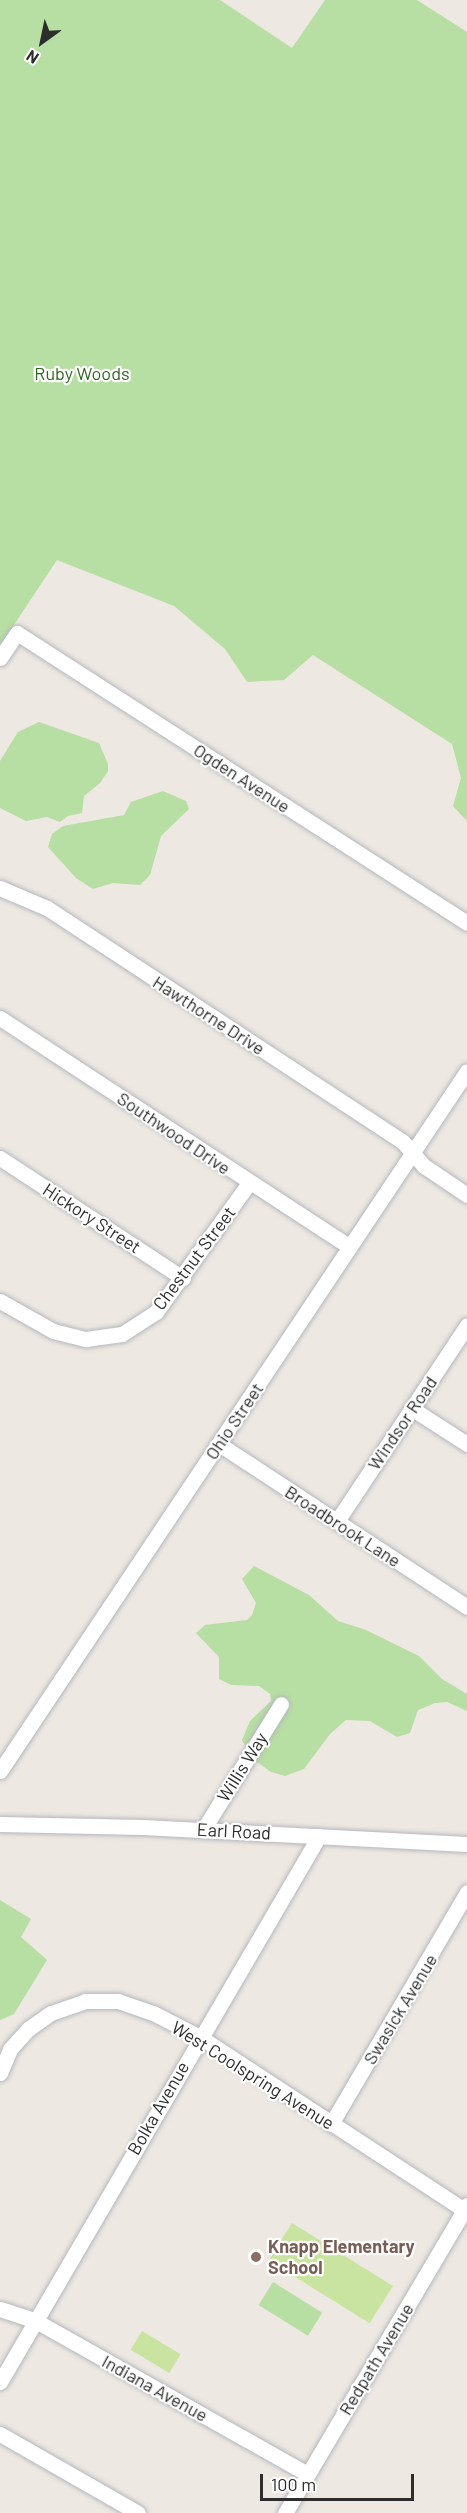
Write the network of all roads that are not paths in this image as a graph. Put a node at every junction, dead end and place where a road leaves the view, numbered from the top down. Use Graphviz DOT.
graph roads {
  1 [pos="0,658"];
  2 [pos="0,888"];
  3 [pos="467,923"];
  4 [pos="0,1018"];
  5 [pos="467,1071"];
  6 [pos="412,1152"];
  7 [pos="0,1158"];
  8 [pos="249,1183"];
  9 [pos="467,1195"];
  10 [pos="350,1247"];
  11 [pos="183,1278"];
  12 [pos="0,1300"];
  13 [pos="467,1325"];
  14 [pos="411,1408"];
  15 [pos="219,1444"];
  16 [pos="467,1444"];
  17 [pos="337,1521"];
  18 [pos="467,1607"];
  19 [pos="281,1704"];
  20 [pos="0,1771"];
  21 [pos="0,1824"];
  22 [pos="203,1830"];
  23 [pos="319,1836"];
  24 [pos="467,1844"];
  25 [pos="467,1892"];
  26 [pos="200,2037"];
  27 [pos="5,2047"];
  28 [pos="0,2073"];
  29 [pos="331,2124"];
  30 [pos="466,2209"];
  31 [pos="0,2309"];
  32 [pos="36,2321"];
  33 [pos="0,2382"];
  34 [pos="0,2434"];
  35 [pos="307,2474"];
  36 [pos="138,2513"];
  37 [pos="285,2513"];
  1 -- 3 [label="street, Ogden Avenue"];
  2 -- 6 [label="street, Hawthorne Drive"];
  4 -- 8 [label="street, Southwood Drive"];
  5 -- 6 [label="street, Ohio Street"];
  6 -- 9 [label="street, Hawthorne Drive"];
  6 -- 10 [label="street, Ohio Street"];
  7 -- 11 [label="street, Hickory Street"];
  8 -- 10 [label="street, Southwood Drive"];
  8 -- 11 [label="street, Chestnut Street"];
  10 -- 15 [label="street, Ohio Street"];
  11 -- 12 [label="street, Chestnut Street"];
  13 -- 14 [label="street, Windsor Road"];
  14 -- 16 [label="street"];
  14 -- 17 [label="street, Windsor Road"];
  15 -- 17 [label="street, Broadbrook Lane"];
  15 -- 20 [label="street, Ohio Street"];
  17 -- 18 [label="street, Broadbrook Lane"];
  19 -- 22 [label="street, Willis Way"];
  21 -- 22 [label="street, Earl Road"];
  22 -- 23 [label="street, Earl Road"];
  23 -- 24 [label="street, Earl Road"];
  23 -- 26 [label="street, Bolka Avenue"];
  25 -- 29 [label="street, Swasick Avenue"];
  26 -- 27 [label="street, West Coolspring Avenue"];
  26 -- 29 [label="street, West Coolspring Avenue"];
  26 -- 32 [label="street, Bolka Avenue"];
  27 -- 28 [label="street"];
  29 -- 30 [label="street, West Coolspring Avenue"];
  30 -- 35 [label="street, Redpath Avenue"];
  31 -- 32 [label="street, Indiana Avenue"];
  32 -- 33 [label="street, Bolka Avenue"];
  32 -- 35 [label="street, Indiana Avenue"];
  34 -- 36 [label="street"];
  35 -- 37 [label="street, Redpath Avenue"];
}
